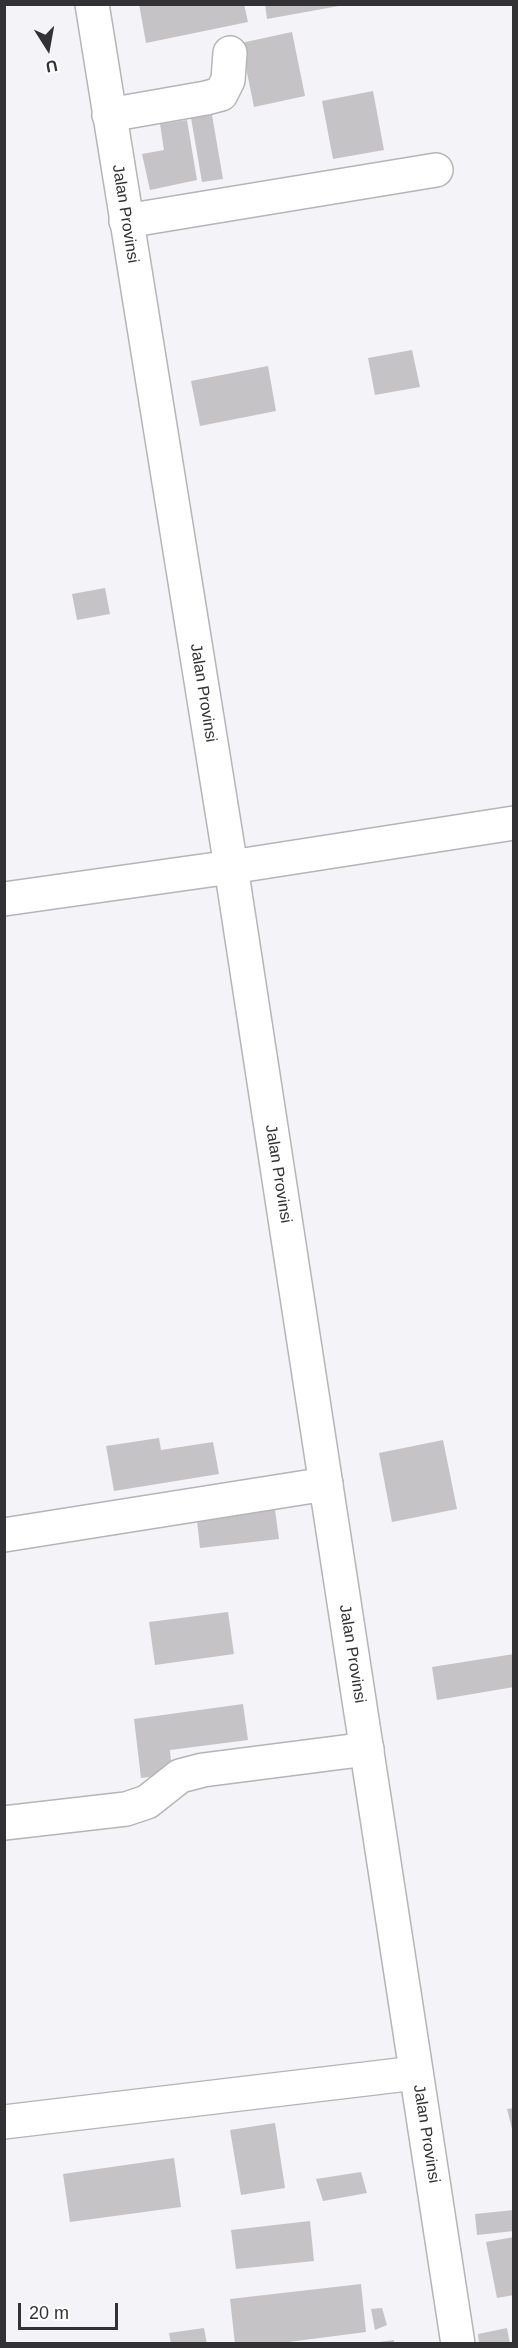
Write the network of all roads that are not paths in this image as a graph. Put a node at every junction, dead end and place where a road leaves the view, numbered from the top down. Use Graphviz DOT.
graph roads {
  1 [pos="92,4"];
  2 [pos="230,52"];
  3 [pos="109,115"];
  4 [pos="436,170"];
  5 [pos="126,221"];
  6 [pos="513,823"];
  7 [pos="231,867"];
  8 [pos="4,898"];
  9 [pos="326,1484"];
  10 [pos="4,1535"];
  11 [pos="367,1749"];
  12 [pos="4,1823"];
  13 [pos="416,2073"];
  14 [pos="4,2122"];
  15 [pos="458,2343"];
  1 -- 3 [label="main road, Jalan Provinsi"];
  2 -- 3 [label="main road"];
  3 -- 5 [label="main road, Jalan Provinsi"];
  4 -- 5 [label="main road"];
  5 -- 7 [label="main road, Jalan Provinsi"];
  6 -- 7 [label="main road"];
  7 -- 8 [label="main road"];
  7 -- 9 [label="main road, Jalan Provinsi"];
  9 -- 10 [label="main road"];
  9 -- 11 [label="main road, Jalan Provinsi"];
  11 -- 12 [label="main road"];
  11 -- 13 [label="main road, Jalan Provinsi"];
  13 -- 14 [label="main road"];
  13 -- 15 [label="main road, Jalan Provinsi"];
}
